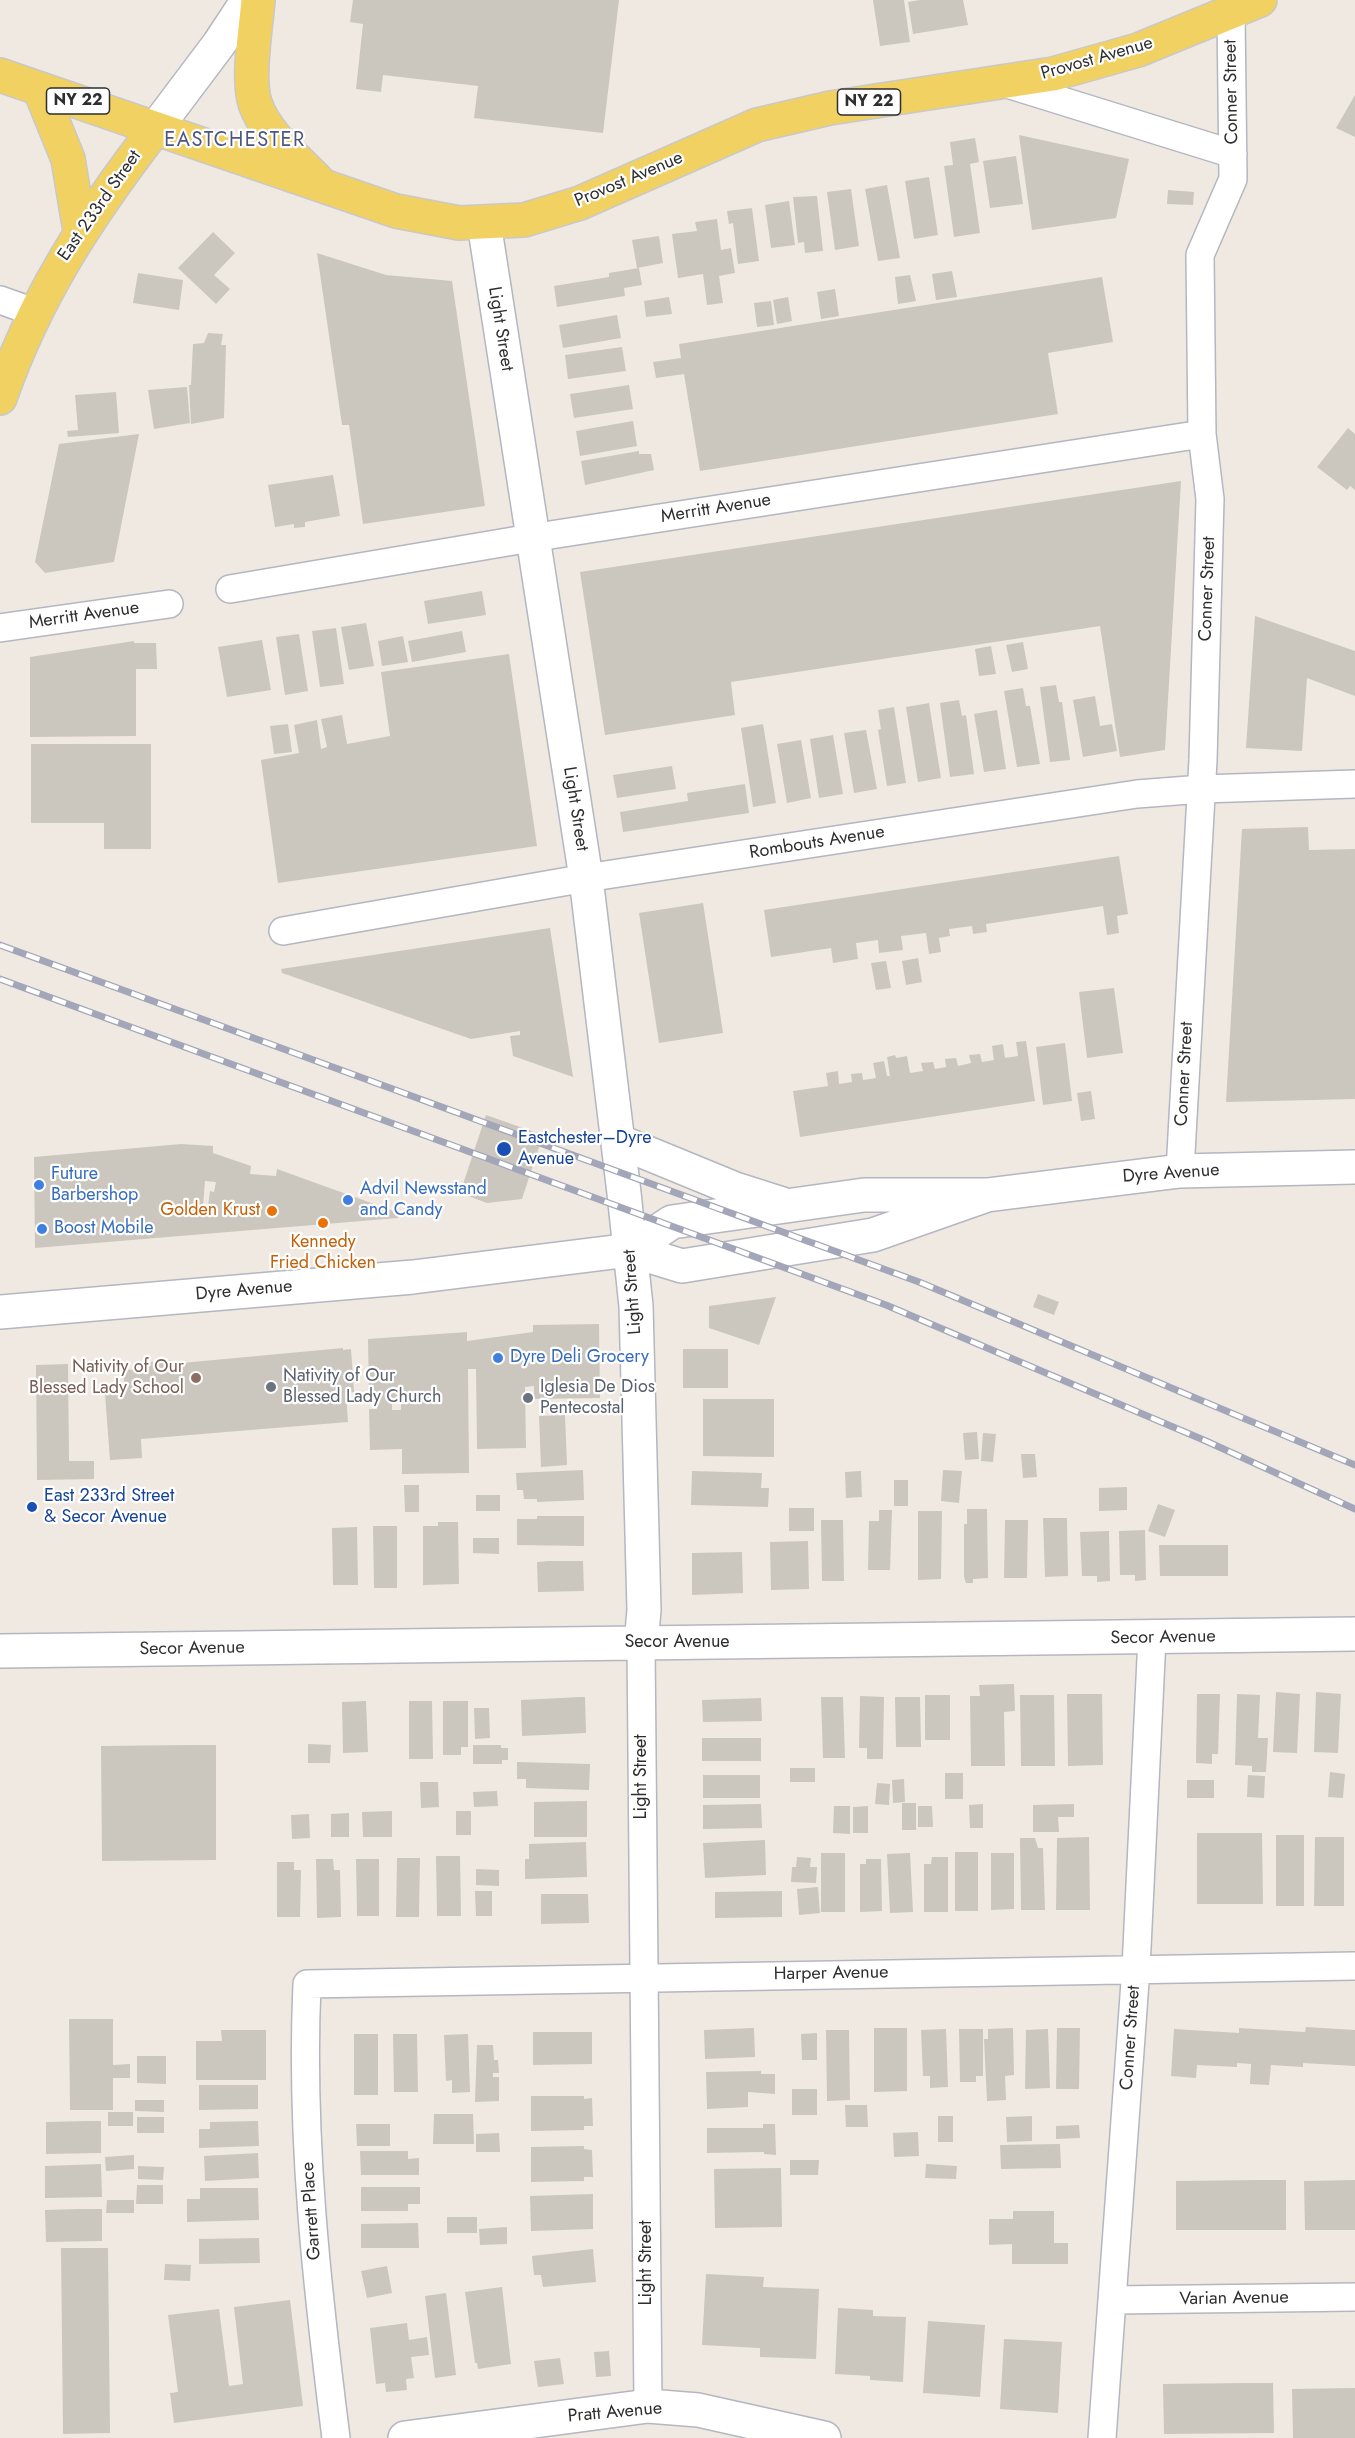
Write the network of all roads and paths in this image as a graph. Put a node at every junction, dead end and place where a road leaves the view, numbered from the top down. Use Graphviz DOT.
graph roads {
  1 [pos="248,0"];
  2 [pos="258,0"];
  3 [pos="1246,7"];
  4 [pos="0,75"];
  5 [pos="999,82"];
  6 [pos="40,90"];
  7 [pos="154,129"];
  8 [pos="1233,154"];
  9 [pos="325,187"];
  10 [pos="484,223"];
  11 [pos="80,231"];
  12 [pos="0,300"];
  13 [pos="34,312"];
  14 [pos="0,398"];
  15 [pos="1202,434"];
  16 [pos="531,538"];
  17 [pos="230,589"];
  18 [pos="169,604"];
  19 [pos="0,628"];
  20 [pos="1355,784"];
  21 [pos="1202,789"];
  22 [pos="586,878"];
  23 [pos="282,931"];
  24 [pos="618,1141"];
  25 [pos="1355,1167"];
  26 [pos="1180,1171"];
  27 [pos="987,1195"];
  28 [pos="789,1206"];
  29 [pos="630,1250"];
  30 [pos="0,1312"];
  31 [pos="1355,1634"];
  32 [pos="1152,1638"];
  33 [pos="641,1644"];
  34 [pos="0,1651"];
  35 [pos="1355,1966"];
  36 [pos="1136,1968"];
  37 [pos="643,1977"];
  38 [pos="307,1984"];
  39 [pos="1355,2297"];
  40 [pos="1113,2300"];
  41 [pos="648,2406"];
  42 [pos="336,2438"];
  43 [pos="405,2438"];
  44 [pos="824,2438"];
  45 [pos="1102,2438"];
  1 -- 7 [label="street, East 233rd Street"];
  2 -- 9 [label="main road"];
  3 -- 5 [label="main road, Provost Avenue / NY 22"];
  3 -- 8 [label="street, Conner Street"];
  4 -- 6 [label="main road, Provost Avenue / NY 22"];
  5 -- 8 [label="street"];
  5 -- 10 [label="main road, Provost Avenue / NY 22"];
  6 -- 7 [label="main road, Provost Avenue / NY 22"];
  6 -- 11 [label="main road"];
  7 -- 9 [label="main road, Provost Avenue / NY 22"];
  7 -- 11 [label="main road, East 233rd Street"];
  8 -- 15 [label="street, Conner Street"];
  9 -- 10 [label="main road, Provost Avenue / NY 22"];
  10 -- 16 [label="street, Light Street"];
  11 -- 13 [label="main road, East 233rd Street"];
  12 -- 13 [label="street"];
  13 -- 14 [label="main road, East 233rd Street"];
  15 -- 16 [label="street, Merritt Avenue"];
  15 -- 21 [label="street, Conner Street"];
  16 -- 17 [label="street, Merritt Avenue"];
  16 -- 22 [label="street, Light Street"];
  18 -- 19 [label="street, Merritt Avenue"];
  20 -- 21 [label="street, Rombouts Avenue"];
  21 -- 22 [label="street, Rombouts Avenue"];
  21 -- 26 [label="street, Conner Street"];
  22 -- 23 [label="street, Rombouts Avenue"];
  22 -- 24 [label="street, Light Street"];
  24 -- 28 [label="street"];
  24 -- 29 [label="street, Light Street"];
  25 -- 26 [label="street, Dyre Avenue"];
  26 -- 27 [label="street, Dyre Avenue"];
  27 -- 28 [label="street, Dyre Avenue"];
  27 -- 29 [label="street, Dyre Avenue"];
  28 -- 29 [label="street, Dyre Avenue"];
  29 -- 30 [label="street, Dyre Avenue"];
  29 -- 33 [label="street, Light Street"];
  31 -- 32 [label="street, Secor Avenue"];
  32 -- 33 [label="street, Secor Avenue"];
  32 -- 36 [label="street, Conner Street"];
  33 -- 34 [label="street, Secor Avenue"];
  33 -- 37 [label="street, Light Street"];
  35 -- 36 [label="street, Harper Avenue"];
  36 -- 37 [label="street, Harper Avenue"];
  36 -- 40 [label="street, Conner Street"];
  37 -- 38 [label="street, Harper Avenue"];
  37 -- 41 [label="street, Light Street"];
  38 -- 42 [label="street, Garrett Place"];
  39 -- 40 [label="street, Varian Avenue"];
  40 -- 45 [label="street, Conner Street"];
  41 -- 43 [label="street, Pratt Avenue"];
  41 -- 44 [label="street, Pratt Avenue"];
}
